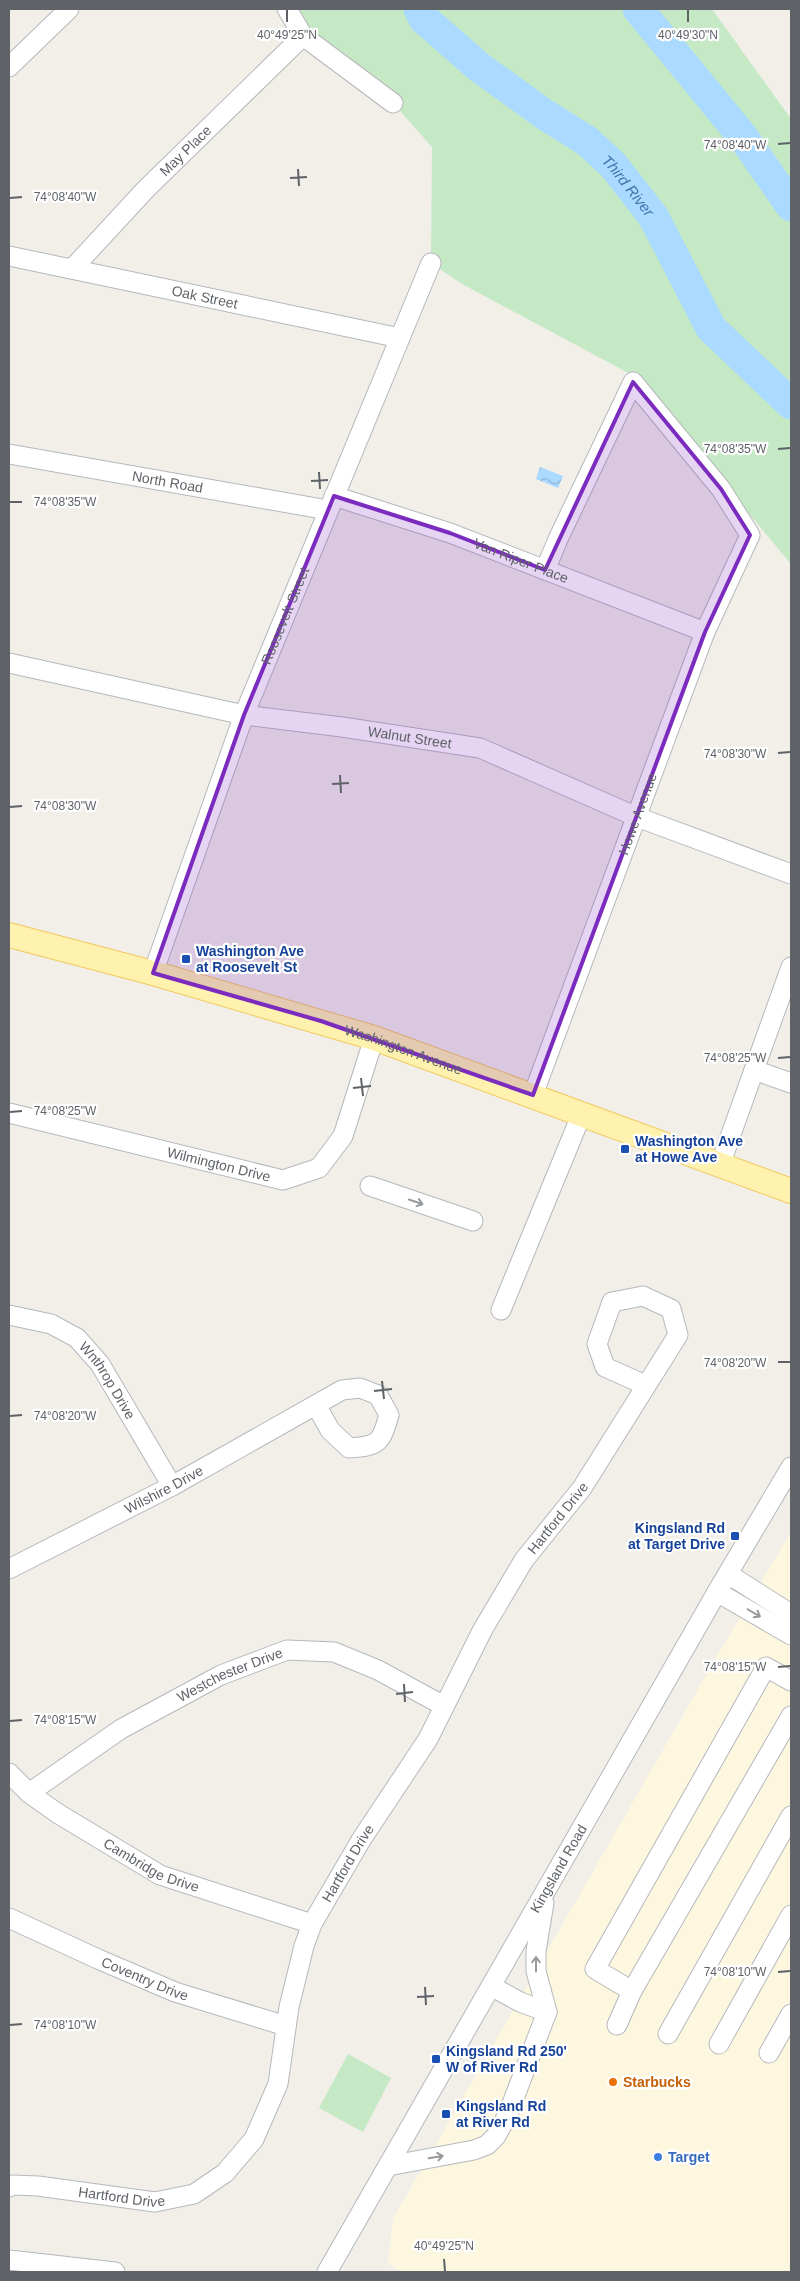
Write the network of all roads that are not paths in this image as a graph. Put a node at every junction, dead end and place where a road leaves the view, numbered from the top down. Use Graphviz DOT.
graph roads {
  1 [pos="69,9"];
  2 [pos="287,9"];
  3 [pos="302,36"];
  4 [pos="9,67"];
  5 [pos="393,103"];
  6 [pos="9,256"];
  7 [pos="431,263"];
  8 [pos="72,270"];
  9 [pos="400,338"];
  10 [pos="9,454"];
  11 [pos="331,503"];
  12 [pos="545,570"];
  13 [pos="705,632"];
  14 [pos="9,663"];
  15 [pos="244,715"];
  16 [pos="637,817"];
  17 [pos="791,874"];
  18 [pos="9,935"];
  19 [pos="791,967"];
  20 [pos="153,972"];
  21 [pos="374,1038"];
  22 [pos="754,1070"];
  23 [pos="791,1083"];
  24 [pos="533,1095"];
  25 [pos="9,1113"];
  26 [pos="582,1113"];
  27 [pos="720,1165"];
  28 [pos="370,1186"];
  29 [pos="791,1191"];
  30 [pos="472,1221"];
  31 [pos="501,1310"];
  32 [pos="9,1316"];
  33 [pos="645,1385"];
  34 [pos="316,1404"];
  35 [pos="791,1467"];
  36 [pos="172,1486"];
  37 [pos="9,1569"];
  38 [pos="728,1574"];
  39 [pos="717,1592"];
  40 [pos="791,1614"];
  41 [pos="791,1635"];
  42 [pos="791,1681"];
  43 [pos="444,1706"];
  44 [pos="791,1716"];
  45 [pos="9,1773"];
  46 [pos="29,1793"];
  47 [pos="791,1816"];
  48 [pos="546,1890"];
  49 [pos="791,1915"];
  50 [pos="9,1918"];
  51 [pos="312,1924"];
  52 [pos="491,1986"];
  53 [pos="632,1991"];
  54 [pos="547,2012"];
  55 [pos="791,2014"];
  56 [pos="617,2025"];
  57 [pos="286,2026"];
  58 [pos="668,2034"];
  59 [pos="719,2044"];
  60 [pos="769,2053"];
  61 [pos="388,2166"];
  62 [pos="9,2187"];
  63 [pos="9,2260"];
  64 [pos="76,2270"];
  65 [pos="115,2272"];
  66 [pos="327,2272"];
  1 -- 4 [label="street"];
  2 -- 3 [label="street"];
  3 -- 5 [label="street"];
  3 -- 8 [label="street, May Place"];
  6 -- 8 [label="street, Oak Street"];
  7 -- 9 [label="street, Roosevelt Street"];
  8 -- 9 [label="street, Oak Street"];
  9 -- 11 [label="street, Roosevelt Street"];
  10 -- 11 [label="street, North Road"];
  11 -- 12 [label="street, Van Riper Place"];
  11 -- 15 [label="street, Roosevelt Street"];
  12 -- 13 [label="street, Van Riper Place"];
  12 -- 13 [label="street, Howe Avenue"];
  13 -- 16 [label="street, Howe Avenue"];
  14 -- 15 [label="street, Walnut Street"];
  15 -- 16 [label="street, Walnut Street"];
  15 -- 20 [label="street, Roosevelt Street"];
  16 -- 17 [label="street, Walnut Street"];
  16 -- 24 [label="street, Howe Avenue"];
  18 -- 20 [label="main road, Washington Avenue"];
  19 -- 22 [label="street"];
  20 -- 21 [label="main road, Washington Avenue"];
  21 -- 24 [label="main road, Washington Avenue"];
  21 -- 25 [label="street, Wilmington Drive"];
  22 -- 23 [label="street"];
  22 -- 27 [label="street"];
  24 -- 26 [label="main road, Washington Avenue"];
  26 -- 27 [label="main road, Washington Avenue"];
  26 -- 31 [label="street"];
  27 -- 29 [label="main road, Washington Avenue"];
  28 -- 30 [label="street, one-way"];
  32 -- 36 [label="street, Wnthrop Drive"];
  33 -- 33 [label="street"];
  33 -- 43 [label="street, Hartford Drive"];
  34 -- 36 [label="street, Wilshire Drive"];
  35 -- 38 [label="street, Kingsland Road"];
  36 -- 37 [label="street, Wilshire Drive"];
  38 -- 39 [label="street, Kingsland Road"];
  38 -- 40 [label="street"];
  39 -- 41 [label="street, one-way"];
  39 -- 48 [label="street, Kingsland Road"];
  42 -- 53 [label="street"];
  43 -- 46 [label="street, Westchester Drive"];
  43 -- 51 [label="street, Hartford Drive"];
  44 -- 53 [label="street"];
  45 -- 46 [label="street, Cambridge Drive"];
  46 -- 51 [label="street, Cambridge Drive"];
  47 -- 58 [label="street"];
  48 -- 52 [label="street, Kingsland Road"];
  54 -- 48 [label="street, one-way"];
  49 -- 59 [label="street"];
  50 -- 57 [label="street, Coventry Drive"];
  51 -- 57 [label="street, Hartford Drive"];
  52 -- 54 [label="street"];
  52 -- 61 [label="street, Kingsland Road"];
  53 -- 56 [label="street"];
  61 -- 54 [label="street, one-way"];
  55 -- 60 [label="street"];
  57 -- 62 [label="street, Hartford Drive"];
  61 -- 66 [label="street, Kingsland Road"];
  63 -- 64 [label="street"];
  64 -- 65 [label="street"];
}
